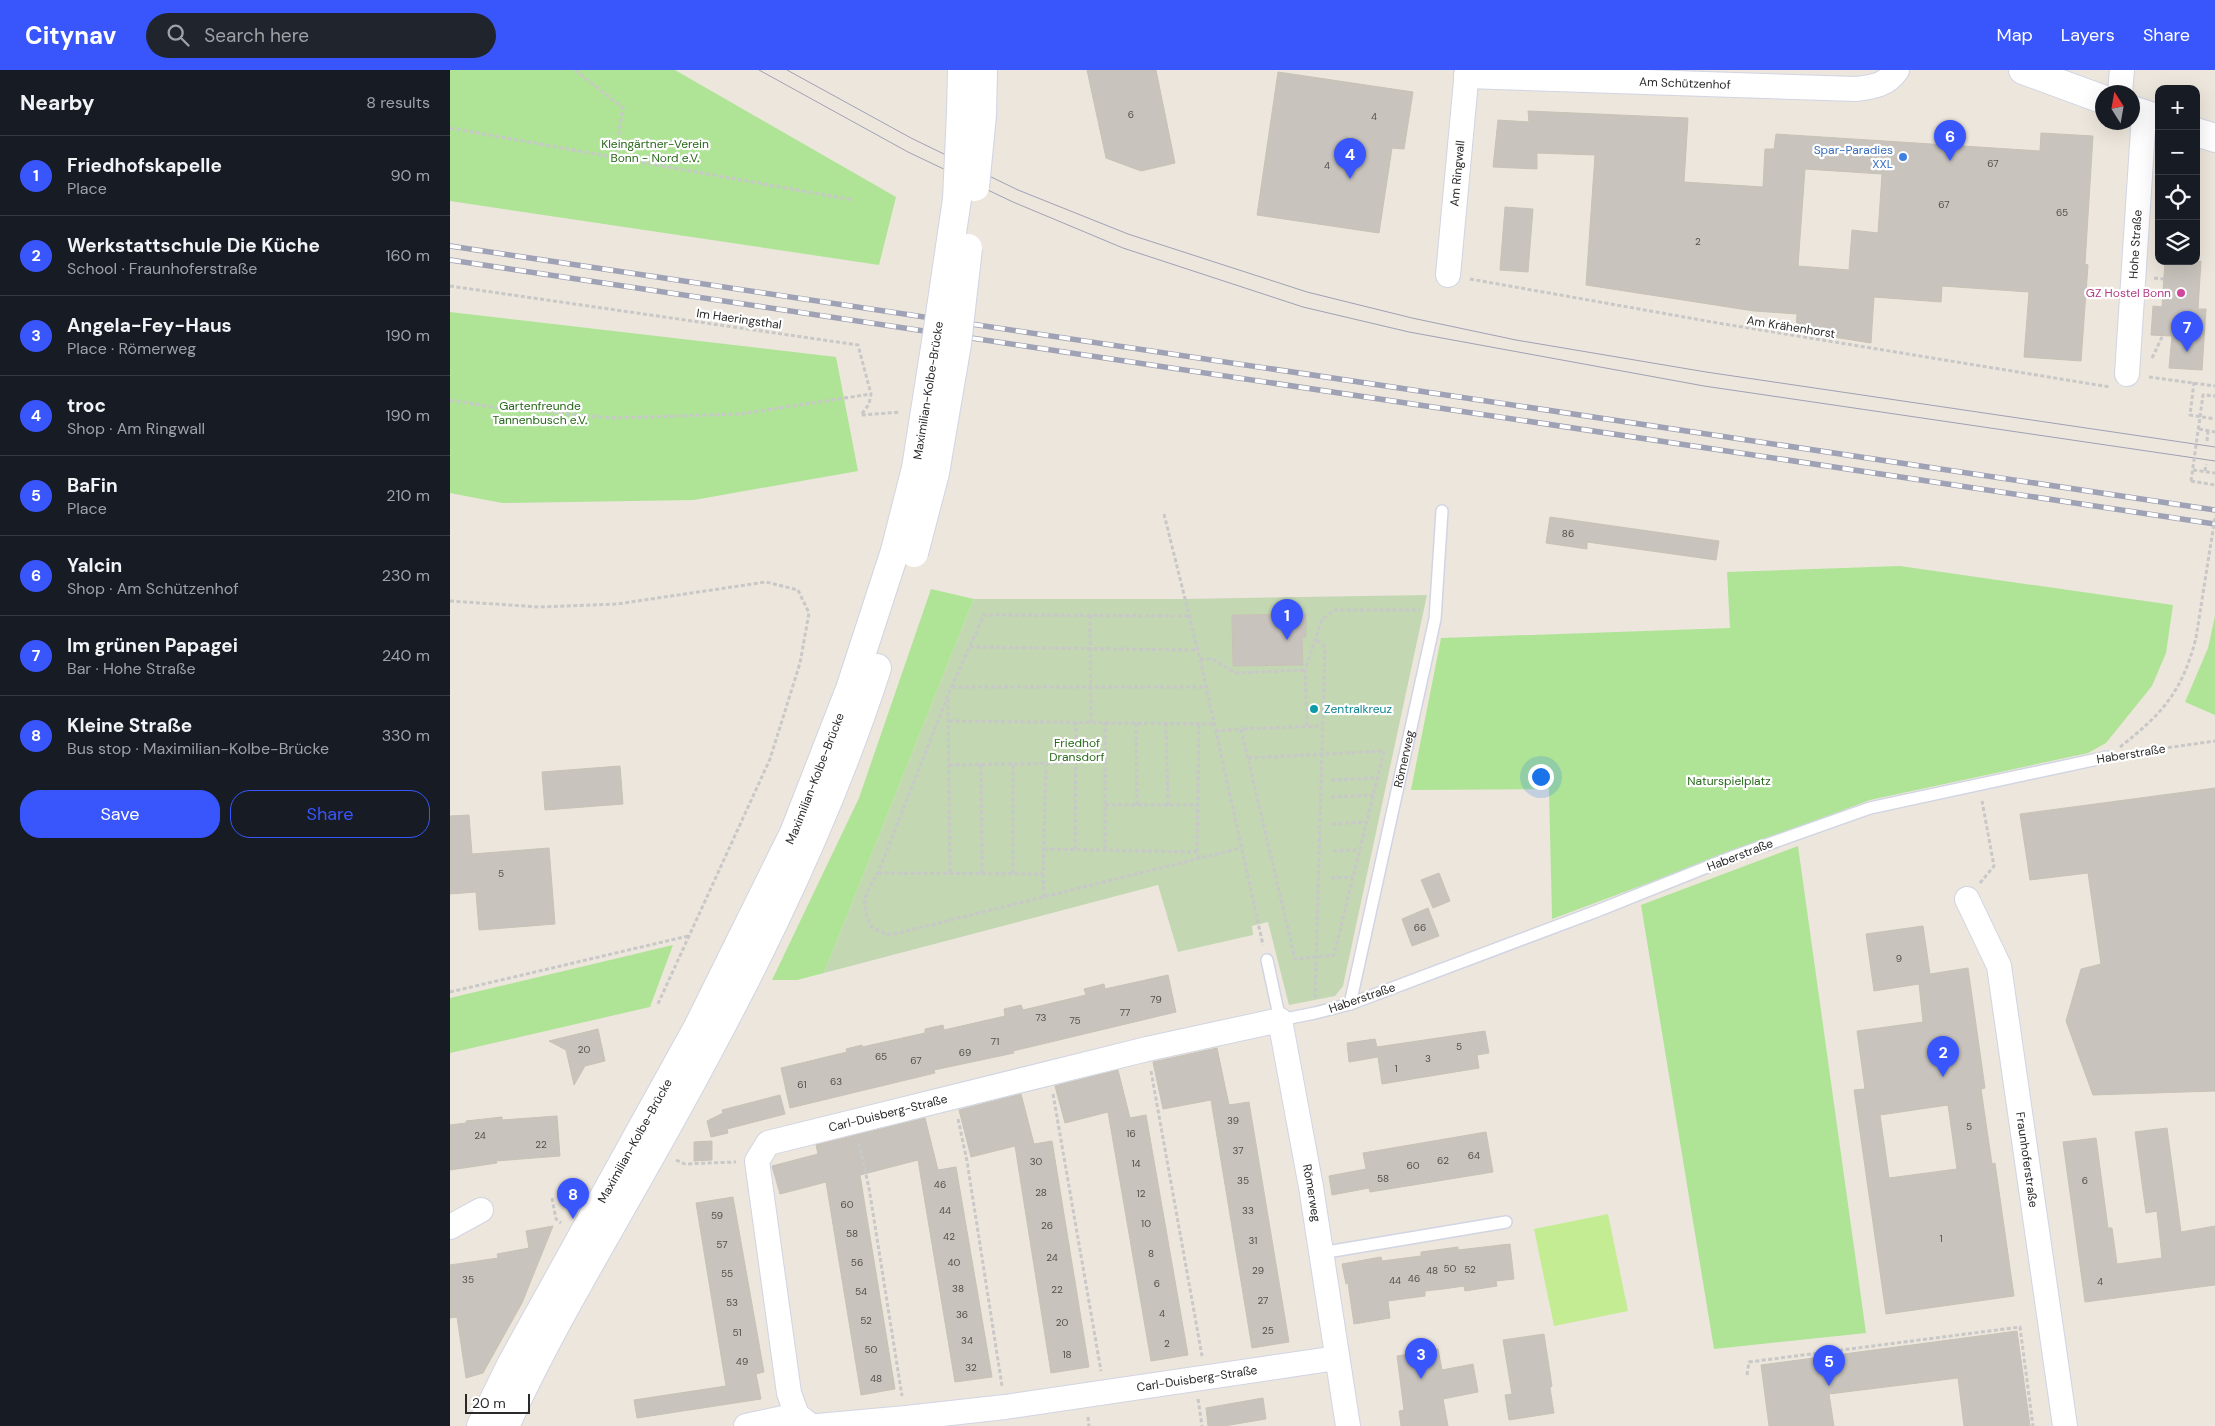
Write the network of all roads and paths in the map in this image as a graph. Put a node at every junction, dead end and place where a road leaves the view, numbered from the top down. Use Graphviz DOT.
graph roads {
  1 [pos="575,70"];
  2 [pos="962,70"];
  3 [pos="983,70"];
  4 [pos="1897,70"];
  5 [pos="2023,70"];
  6 [pos="2122,70"];
  7 [pos="1467,73"];
  8 [pos="2121,85"];
  9 [pos="2095,96"];
  10 [pos="972,114"];
  11 [pos="2145,114"];
  12 [pos="450,128"];
  13 [pos="2200,133"];
  14 [pos="2215,138"];
  15 [pos="615,158"];
  16 [pos="853,200"];
  17 [pos="1448,275"];
  18 [pos="450,286"];
  19 [pos="2135,375"];
  20 [pos="2194,382"];
  21 [pos="2215,386"];
  22 [pos="871,394"];
  23 [pos="2215,396"];
  24 [pos="450,400"];
  25 [pos="908,411"];
  26 [pos="2200,417"];
  27 [pos="2215,419"];
  28 [pos="2199,429"];
  29 [pos="2208,431"];
  30 [pos="2215,432"];
  31 [pos="2206,441"];
  32 [pos="2206,464"];
  33 [pos="2193,470"];
  34 [pos="2205,471"];
  35 [pos="2215,473"];
  36 [pos="2215,485"];
  37 [pos="1442,511"];
  38 [pos="1164,514"];
  39 [pos="2215,516"];
  40 [pos="904,552"];
  41 [pos="450,601"];
  42 [pos="1436,610"];
  43 [pos="1090,615"];
  44 [pos="1188,616"];
  45 [pos="1315,639"];
  46 [pos="970,647"];
  47 [pos="1091,650"];
  48 [pos="1197,650"];
  49 [pos="1200,659"];
  50 [pos="1306,670"];
  51 [pos="952,687"];
  52 [pos="1205,687"];
  53 [pos="1091,688"];
  54 [pos="948,695"];
  55 [pos="948,721"];
  56 [pos="1076,722"];
  57 [pos="1091,722"];
  58 [pos="1104,722"];
  59 [pos="1136,723"];
  60 [pos="1166,723"];
  61 [pos="1198,723"];
  62 [pos="1214,724"];
  63 [pos="1307,725"];
  64 [pos="1322,726"];
  65 [pos="1241,729"];
  66 [pos="1215,731"];
  67 [pos="2215,741"];
  68 [pos="1322,753"];
  69 [pos="2107,757"];
  70 [pos="1248,758"];
  71 [pos="1076,763"];
  72 [pos="949,765"];
  73 [pos="981,765"];
  74 [pos="1013,765"];
  75 [pos="1046,765"];
  76 [pos="1377,778"];
  77 [pos="1332,780"];
  78 [pos="1978,784"];
  79 [pos="1373,796"];
  80 [pos="1331,797"];
  81 [pos="1105,805"];
  82 [pos="1137,805"];
  83 [pos="1198,805"];
  84 [pos="1168,806"];
  85 [pos="1366,822"];
  86 [pos="1332,824"];
  87 [pos="1242,848"];
  88 [pos="1044,849"];
  89 [pos="1075,849"];
  90 [pos="1105,850"];
  91 [pos="1359,850"];
  92 [pos="1333,851"];
  93 [pos="1197,852"];
  94 [pos="1199,859"];
  95 [pos="878,873"];
  96 [pos="950,873"];
  97 [pos="982,873"];
  98 [pos="1013,873"];
  99 [pos="1042,874"];
  100 [pos="1353,877"];
  101 [pos="1331,878"];
  102 [pos="1044,897"];
  103 [pos="1967,899"];
  104 [pos="688,936"];
  105 [pos="1316,957"];
  106 [pos="1267,960"];
  107 [pos="450,992"];
  108 [pos="1350,1004"];
  109 [pos="657,1006"];
  110 [pos="1315,1013"];
  111 [pos="1280,1020"];
  112 [pos="1147,1049"];
  113 [pos="1050,1074"];
  114 [pos="953,1097"];
  115 [pos="854,1121"];
  116 [pos="757,1161"];
  117 [pos="685,1164"];
  118 [pos="481,1210"];
  119 [pos="1506,1222"];
  120 [pos="450,1227"];
  121 [pos="1321,1253"];
  122 [pos="1337,1358"];
  123 [pos="1747,1375"];
  124 [pos="1207,1378"];
  125 [pos="1105,1392"];
  126 [pos="1005,1406"];
  127 [pos="906,1418"];
  128 [pos="804,1421"];
  129 [pos="481,1426"];
  130 [pos="506,1426"];
  131 [pos="746,1426"];
  132 [pos="818,1426"];
  133 [pos="1348,1426"];
  134 [pos="2033,1426"];
  135 [pos="2066,1426"];
  1 -- 15 [label="path"];
  2 -- 10 [label="street, Maximilian-Kolbe-Brücke"];
  3 -- 10 [label="street, Maximilian-Kolbe-Brücke"];
  4 -- 7 [label="street, Am Schützenhof"];
  5 -- 9 [label="street"];
  6 -- 8 [label="street"];
  7 -- 17 [label="street, Am Ringwall"];
  10 -- 40 [label="street, Maximilian-Kolbe-Brücke, bridge"];
  11 -- 19 [label="street, Hohe Straße"];
  12 -- 15 [label="path"];
  13 -- 14 [label="street"];
  15 -- 16 [label="path"];
  17 -- 19 [label="path, Am Krähenhorst"];
  18 -- 22 [label="path, Im Haeringsthal"];
  19 -- 20 [label="path"];
  20 -- 21 [label="path"];
  20 -- 26 [label="path"];
  22 -- 24 [label="path"];
  22 -- 25 [label="path"];
  23 -- 26 [label="path"];
  26 -- 27 [label="path"];
  26 -- 28 [label="path, bridge"];
  28 -- 29 [label="path"];
  28 -- 33 [label="path, bridge"];
  29 -- 30 [label="path"];
  29 -- 31 [label="path"];
  32 -- 34 [label="path"];
  33 -- 34 [label="path"];
  33 -- 36 [label="path, bridge"];
  34 -- 35 [label="path"];
  37 -- 42 [label="lane, Römerweg"];
  38 -- 44 [label="path"];
  39 -- 69 [label="path, bridge"];
  40 -- 129 [label="street, Maximilian-Kolbe-Brücke"];
  40 -- 130 [label="street, Maximilian-Kolbe-Brücke"];
  41 -- 104 [label="path"];
  42 -- 45 [label="path"];
  42 -- 108 [label="lane, Römerweg"];
  43 -- 44 [label="path"];
  43 -- 46 [label="path"];
  43 -- 47 [label="path"];
  44 -- 48 [label="path"];
  45 -- 50 [label="path"];
  45 -- 64 [label="path"];
  46 -- 47 [label="path"];
  46 -- 51 [label="path"];
  47 -- 48 [label="path"];
  47 -- 53 [label="path"];
  48 -- 49 [label="path"];
  49 -- 50 [label="path"];
  49 -- 52 [label="path"];
  50 -- 63 [label="path"];
  51 -- 53 [label="path"];
  51 -- 54 [label="path"];
  52 -- 53 [label="path"];
  52 -- 62 [label="path"];
  53 -- 57 [label="path"];
  54 -- 55 [label="path"];
  54 -- 95 [label="path"];
  55 -- 56 [label="path"];
  55 -- 72 [label="path"];
  56 -- 57 [label="path"];
  56 -- 71 [label="path"];
  57 -- 58 [label="path"];
  58 -- 59 [label="path"];
  58 -- 81 [label="path"];
  59 -- 60 [label="path"];
  59 -- 82 [label="path"];
  60 -- 61 [label="path"];
  60 -- 84 [label="path"];
  61 -- 62 [label="path"];
  61 -- 83 [label="path"];
  62 -- 66 [label="path"];
  63 -- 64 [label="path"];
  63 -- 65 [label="path"];
  64 -- 68 [label="path"];
  65 -- 66 [label="path"];
  65 -- 70 [label="path"];
  66 -- 87 [label="path"];
  67 -- 69 [label="path, Haberstraße"];
  68 -- 70 [label="path"];
  68 -- 76 [label="path"];
  68 -- 105 [label="path"];
  69 -- 78 [label="lane, Haberstraße"];
  70 -- 105 [label="path"];
  71 -- 75 [label="path"];
  71 -- 89 [label="path"];
  72 -- 73 [label="path"];
  72 -- 96 [label="path"];
  73 -- 74 [label="path"];
  73 -- 97 [label="path"];
  74 -- 75 [label="path"];
  74 -- 98 [label="path"];
  75 -- 88 [label="path"];
  76 -- 77 [label="path"];
  76 -- 79 [label="path"];
  78 -- 103 [label="path"];
  78 -- 108 [label="lane, Haberstraße"];
  79 -- 80 [label="path"];
  79 -- 85 [label="path"];
  81 -- 82 [label="path"];
  81 -- 90 [label="path"];
  82 -- 84 [label="path"];
  83 -- 84 [label="path"];
  83 -- 93 [label="path"];
  85 -- 86 [label="path"];
  85 -- 91 [label="path"];
  87 -- 94 [label="path"];
  87 -- 106 [label="path"];
  88 -- 89 [label="path"];
  88 -- 99 [label="path"];
  89 -- 90 [label="path"];
  90 -- 93 [label="path"];
  91 -- 92 [label="path"];
  91 -- 100 [label="path"];
  93 -- 94 [label="path"];
  94 -- 102 [label="path"];
  95 -- 96 [label="path"];
  95 -- 102 [label="path"];
  96 -- 97 [label="path"];
  97 -- 98 [label="path"];
  98 -- 99 [label="path"];
  99 -- 102 [label="path"];
  100 -- 101 [label="path"];
  100 -- 105 [label="path"];
  103 -- 135 [label="street, Fraunhoferstraße"];
  104 -- 107 [label="path"];
  104 -- 109 [label="path"];
  105 -- 110 [label="path"];
  106 -- 111 [label="lane, Römerweg"];
  108 -- 110 [label="lane, Haberstraße"];
  110 -- 111 [label="lane, Haberstraße"];
  111 -- 112 [label="street, Carl-Duisberg-Straße"];
  111 -- 121 [label="street, Römerweg"];
  112 -- 113 [label="street, Carl-Duisberg-Straße"];
  112 -- 124 [label="path"];
  113 -- 114 [label="street, Carl-Duisberg-Straße"];
  113 -- 125 [label="path"];
  114 -- 115 [label="street, Carl-Duisberg-Straße"];
  114 -- 126 [label="path"];
  115 -- 116 [label="street, Carl-Duisberg-Straße"];
  115 -- 127 [label="path"];
  116 -- 117 [label="path"];
  116 -- 128 [label="street"];
  118 -- 120 [label="street"];
  119 -- 121 [label="lane"];
  121 -- 122 [label="street, Römerweg"];
  122 -- 124 [label="street, Carl-Duisberg-Straße"];
  122 -- 133 [label="street, Römerweg"];
  123 -- 134 [label="path"];
  124 -- 125 [label="street, Carl-Duisberg-Straße"];
  125 -- 126 [label="street, Carl-Duisberg-Straße"];
  126 -- 127 [label="street, Carl-Duisberg-Straße"];
  127 -- 132 [label="street, Carl-Duisberg-Straße"];
  128 -- 131 [label="street"];
}
